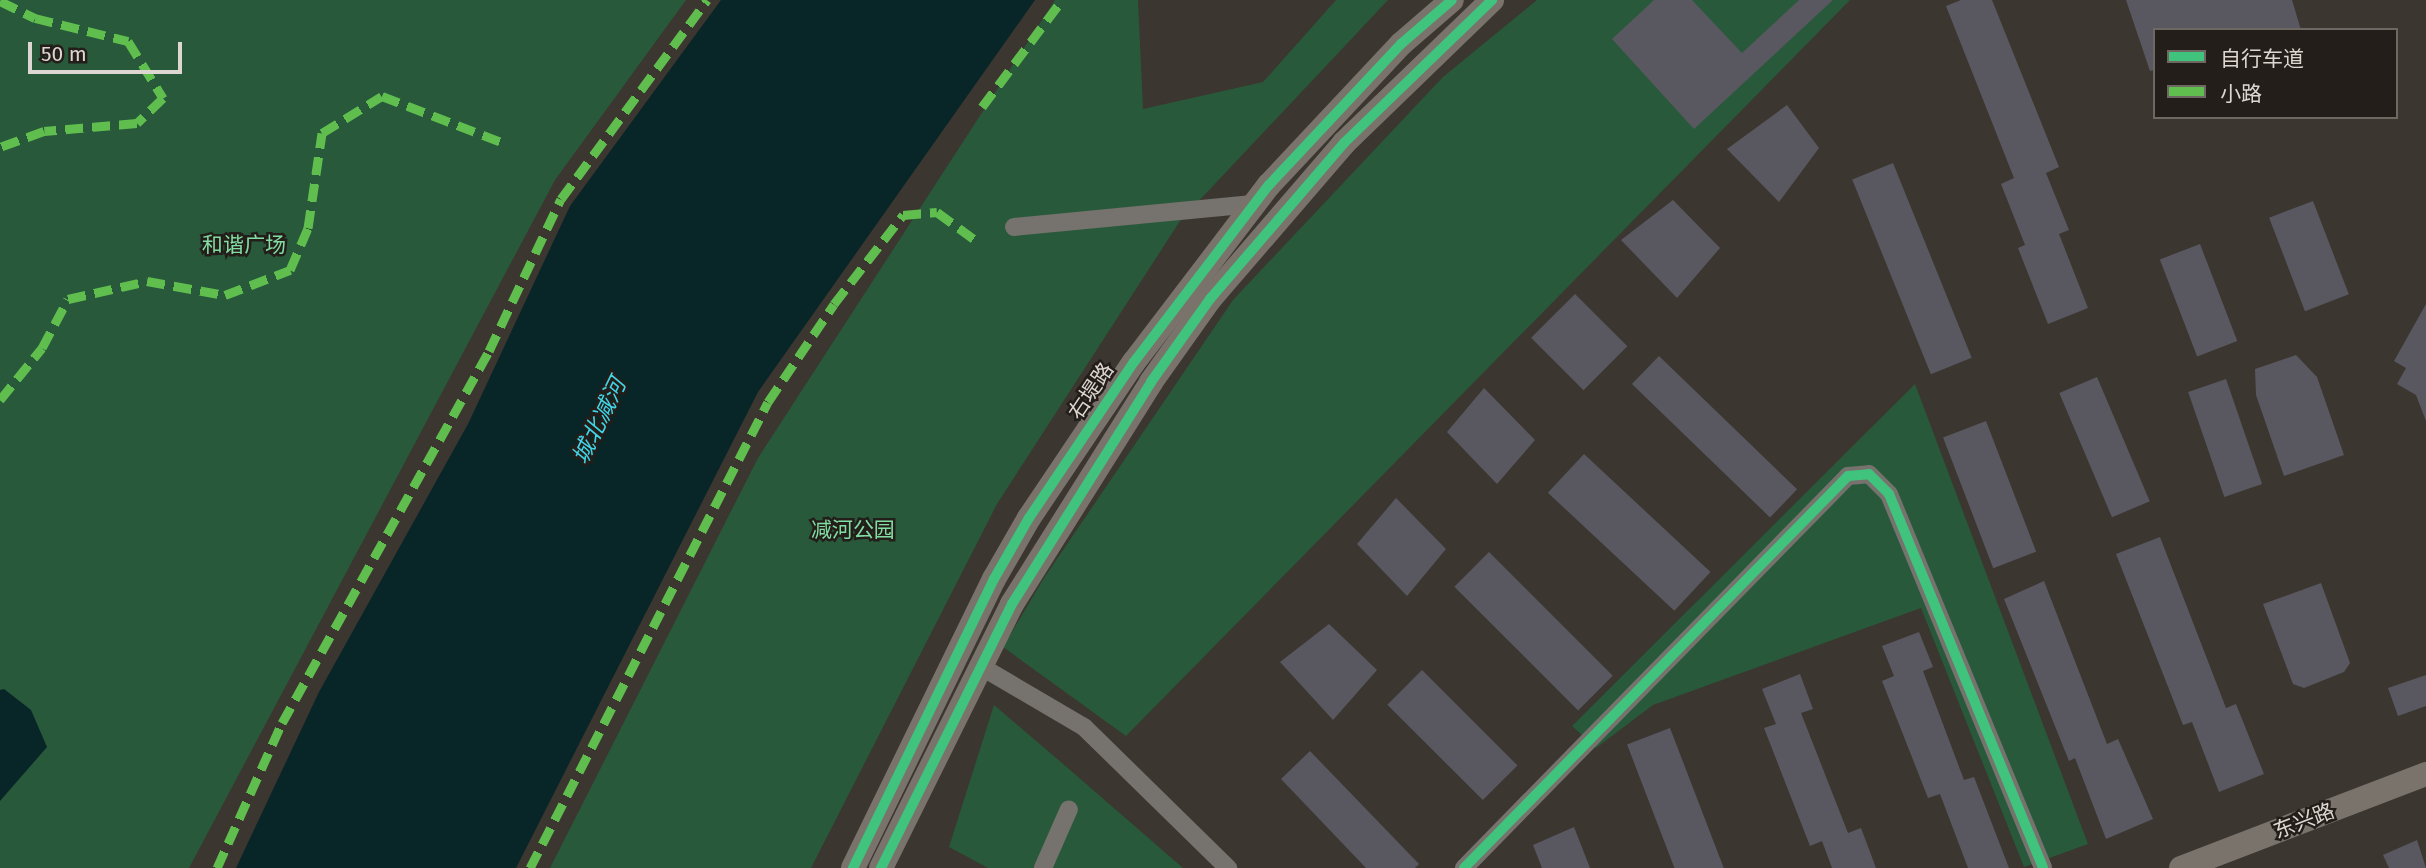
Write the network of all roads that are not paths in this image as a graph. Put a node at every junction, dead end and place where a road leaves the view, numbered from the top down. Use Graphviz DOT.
graph roads {
  1 [pos="1452,0"];
  2 [pos="1492,0"];
  3 [pos="1253,204"];
  4 [pos="1014,228"];
  5 [pos="980,666"];
  6 [pos="2426,774"];
  7 [pos="1069,809"];
  8 [pos="853,868"];
  9 [pos="881,868"];
  10 [pos="1042,868"];
  11 [pos="1228,868"];
  12 [pos="1464,868"];
  13 [pos="2043,868"];
  14 [pos="2181,868"];
  1 -- 3 [label="main road, 右堤路"];
  2 -- 5 [label="main road"];
  3 -- 4 [label="street"];
  3 -- 8 [label="main road, 右堤路"];
  5 -- 9 [label="main road"];
  5 -- 11 [label="street"];
  6 -- 14 [label="main road, 东兴路"];
  7 -- 10 [label="street"];
  12 -- 13 [label="street"];
}
